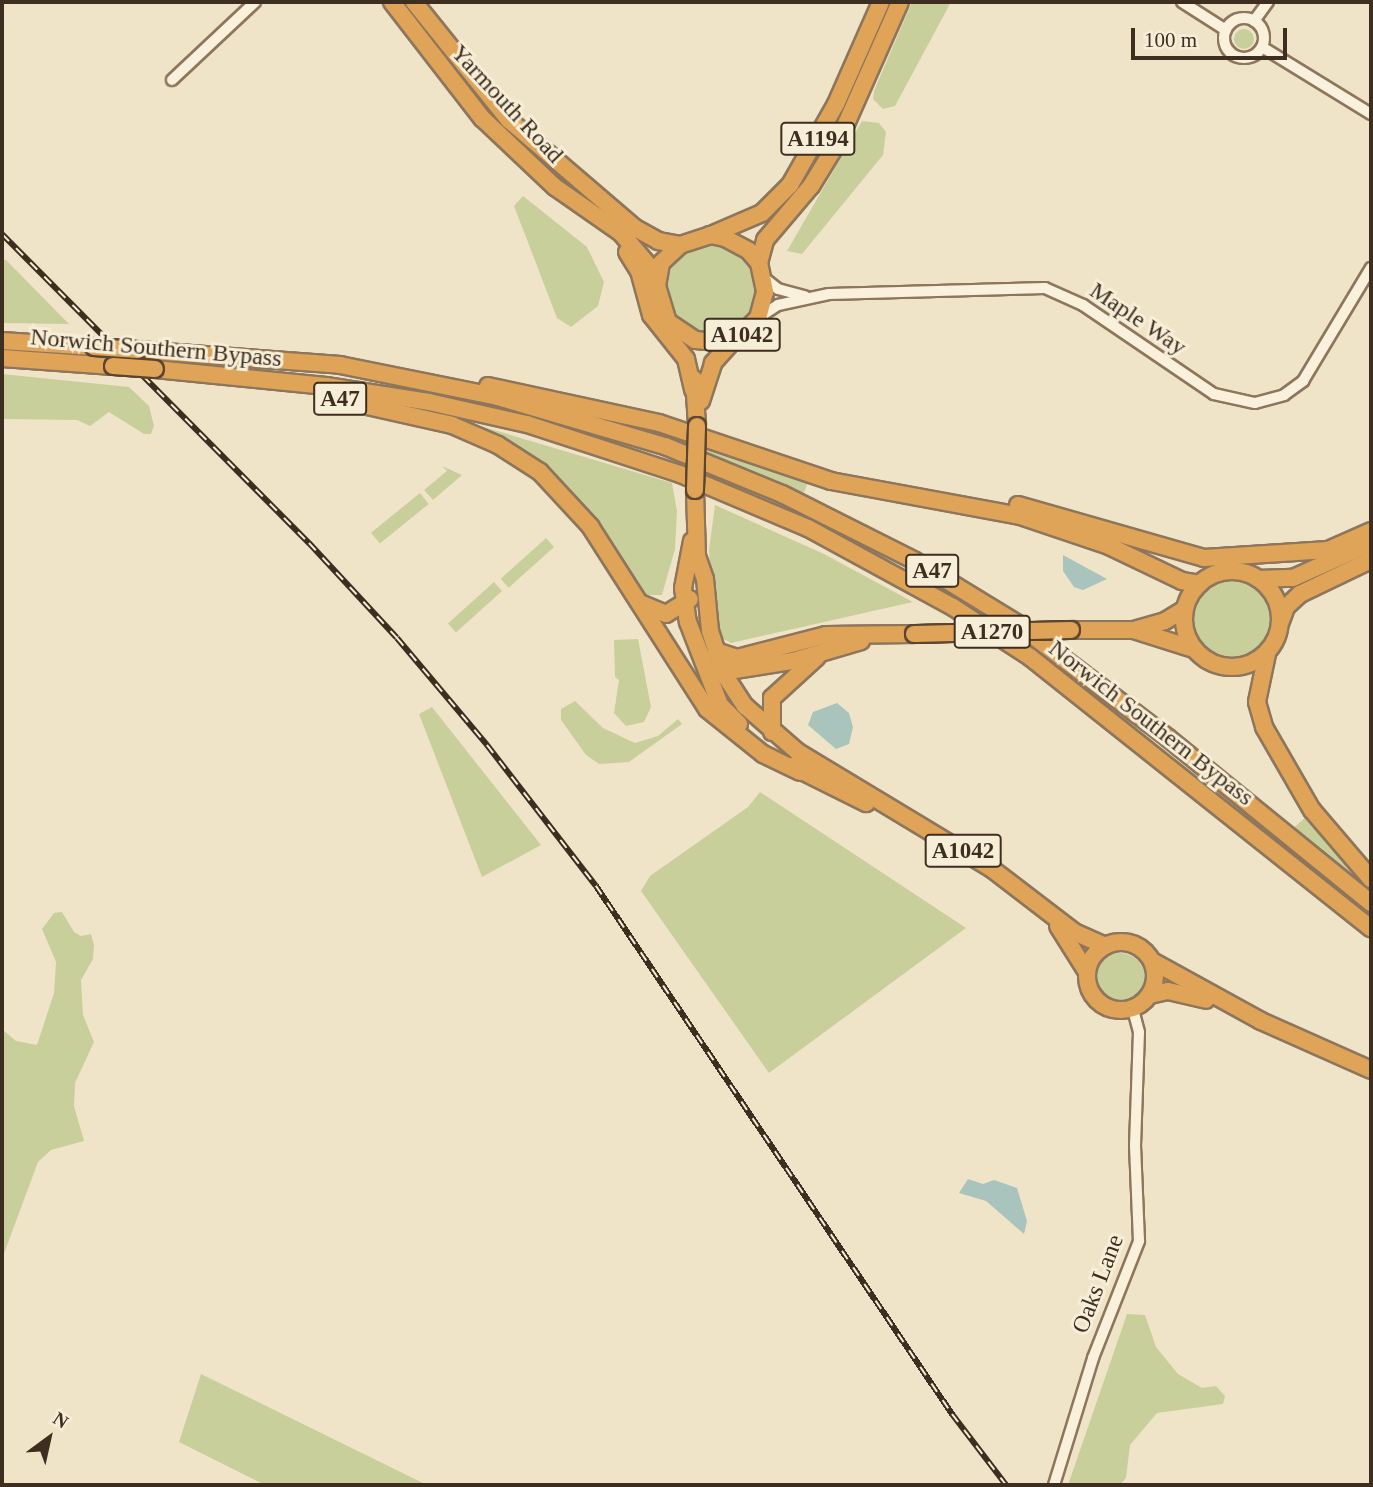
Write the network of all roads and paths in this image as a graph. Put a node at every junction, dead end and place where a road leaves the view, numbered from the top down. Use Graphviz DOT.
graph roads {
  1 [pos="255,2"];
  2 [pos="392,2"];
  3 [pos="414,2"];
  4 [pos="881,2"];
  5 [pos="901,2"];
  6 [pos="1182,2"];
  7 [pos="1268,2"];
  8 [pos="1254,21"];
  9 [pos="1226,30"];
  10 [pos="1262,47"];
  11 [pos="172,79"];
  12 [pos="1371,114"];
  13 [pos="555,187"];
  14 [pos="710,235"];
  15 [pos="680,245"];
  16 [pos="1371,268"];
  17 [pos="761,270"];
  18 [pos="657,286"];
  19 [pos="807,297"];
  20 [pos="758,318"];
  21 [pos="686,337"];
  22 [pos="734,340"];
  23 [pos="2,341"];
  24 [pos="2,358"];
  25 [pos="205,373"];
  26 [pos="419,380"];
  27 [pos="693,390"];
  28 [pos="697,415"];
  29 [pos="879,490"];
  30 [pos="1371,531"];
  31 [pos="695,532"];
  32 [pos="1371,543"];
  33 [pos="697,556"];
  34 [pos="1371,560"];
  35 [pos="1258,579"];
  36 [pos="1200,584"];
  37 [pos="634,598"];
  38 [pos="685,606"];
  39 [pos="1185,609"];
  40 [pos="1280,622"];
  41 [pos="1134,629"];
  42 [pos="881,636"];
  43 [pos="1194,649"];
  44 [pos="824,650"];
  45 [pos="716,651"];
  46 [pos="1267,654"];
  47 [pos="737,659"];
  48 [pos="678,667"];
  49 [pos="722,683"];
  50 [pos="772,732"];
  51 [pos="800,772"];
  52 [pos="904,818"];
  53 [pos="1371,879"];
  54 [pos="1371,903"];
  55 [pos="1048,913"];
  56 [pos="1371,928"];
  57 [pos="1105,946"];
  58 [pos="1152,961"];
  59 [pos="1087,972"];
  60 [pos="1150,995"];
  61 [pos="1133,1009"];
  62 [pos="1261,1020"];
  63 [pos="1371,1070"];
  64 [pos="1054,1485"];
  1 -- 11 [label="street"];
  2 -- 13 [label="highway, Yarmouth Road / A1042"];
  3 -- 15 [label="highway, Yarmouth Road"];
  4 -- 14 [label="highway, A1194"];
  5 -- 17 [label="highway, A1194"];
  6 -- 9 [label="street"];
  7 -- 8 [label="street"];
  8 -- 9 [label="street"];
  8 -- 10 [label="street"];
  9 -- 10 [label="street"];
  10 -- 12 [label="street"];
  13 -- 18 [label="highway, Yarmouth Road / A1042"];
  13 -- 27 [label="highway"];
  14 -- 15 [label="highway"];
  14 -- 17 [label="highway"];
  15 -- 18 [label="highway"];
  16 -- 19 [label="street, Maple Way"];
  17 -- 19 [label="street, Maple Way"];
  17 -- 20 [label="highway, A1042"];
  18 -- 21 [label="highway, Yarmouth Road / A1042"];
  19 -- 20 [label="street, Maple Way"];
  20 -- 22 [label="highway, Yarmouth Road / A1042"];
  21 -- 22 [label="highway, A1042"];
  21 -- 27 [label="highway, Yarmouth Road / A1042"];
  22 -- 28 [label="highway, Yarmouth Road / A1042"];
  23 -- 26 [label="highway, Norwich Southern Bypass / A47, bridge"];
  24 -- 25 [label="highway, Norwich Southern Bypass / A47, bridge"];
  25 -- 37 [label="highway, A47"];
  25 -- 56 [label="highway, Norwich Southern Bypass / A47"];
  26 -- 29 [label="highway, A47"];
  26 -- 54 [label="highway, Norwich Southern Bypass / A47"];
  27 -- 28 [label="highway, Yarmouth Road / A1042"];
  28 -- 31 [label="highway, Yarmouth Road / A1042, bridge"];
  29 -- 30 [label="highway, A47"];
  29 -- 36 [label="highway, A47"];
  31 -- 33 [label="highway, Yarmouth Road / A1042"];
  31 -- 38 [label="highway, Yarmouth Road / A1042"];
  32 -- 35 [label="highway"];
  33 -- 38 [label="highway"];
  33 -- 45 [label="highway, Yarmouth Road / A1042"];
  34 -- 40 [label="highway"];
  35 -- 36 [label="highway"];
  35 -- 40 [label="highway"];
  36 -- 39 [label="highway"];
  37 -- 38 [label="highway"];
  37 -- 48 [label="highway"];
  38 -- 49 [label="highway, Yarmouth Road / A1042"];
  39 -- 41 [label="highway, A1270"];
  39 -- 43 [label="highway"];
  40 -- 46 [label="highway"];
  41 -- 42 [label="highway, A1270, bridge"];
  41 -- 43 [label="highway, A1270"];
  42 -- 44 [label="highway, A1270"];
  42 -- 47 [label="highway, A1270"];
  43 -- 46 [label="highway"];
  44 -- 49 [label="highway, A1270"];
  44 -- 50 [label="highway"];
  45 -- 47 [label="highway"];
  45 -- 49 [label="highway, Yarmouth Road / A1042"];
  46 -- 53 [label="highway"];
  47 -- 49 [label="highway"];
  48 -- 49 [label="highway"];
  48 -- 51 [label="highway"];
  49 -- 50 [label="highway, Yarmouth Road / A1042"];
  49 -- 51 [label="highway, Yarmouth Road / A1042"];
  50 -- 52 [label="highway, Yarmouth Road / A1042"];
  51 -- 52 [label="highway, Yarmouth Road / A1042"];
  52 -- 55 [label="highway, Yarmouth Road / A1042"];
  55 -- 57 [label="highway, Yarmouth Road / A1042"];
  55 -- 59 [label="highway, Yarmouth Road / A1042"];
  57 -- 58 [label="highway"];
  57 -- 59 [label="highway"];
  58 -- 60 [label="highway"];
  58 -- 62 [label="highway"];
  59 -- 61 [label="highway"];
  60 -- 61 [label="highway"];
  60 -- 62 [label="highway"];
  61 -- 64 [label="street, Oaks Lane"];
  62 -- 63 [label="highway"];
}
